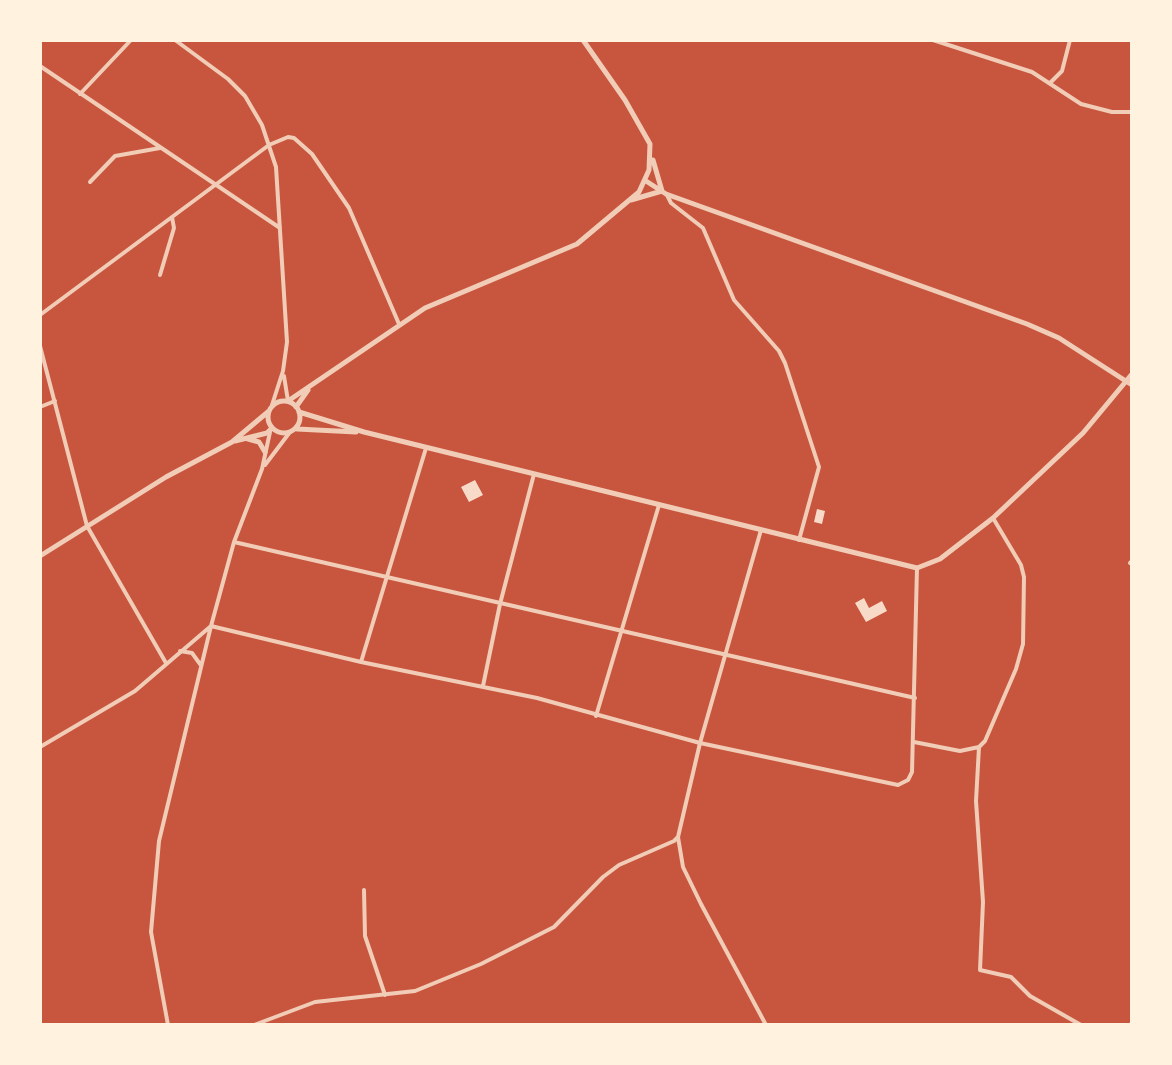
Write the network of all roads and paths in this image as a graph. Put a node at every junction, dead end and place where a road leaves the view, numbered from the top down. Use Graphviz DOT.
graph roads {
  1 [pos="131,40"];
  2 [pos="175,40"];
  3 [pos="584,40"];
  4 [pos="934,40"];
  5 [pos="1070,40"];
  6 [pos="40,66"];
  7 [pos="1050,83"];
  8 [pos="80,94"];
  9 [pos="1132,112"];
  10 [pos="269,145"];
  11 [pos="160,148"];
  12 [pos="651,156"];
  13 [pos="646,180"];
  14 [pos="90,182"];
  15 [pos="215,185"];
  16 [pos="664,192"];
  17 [pos="628,201"];
  18 [pos="172,217"];
  19 [pos="280,228"];
  20 [pos="160,275"];
  21 [pos="40,315"];
  22 [pos="399,324"];
  23 [pos="40,346"];
  24 [pos="283,371"];
  25 [pos="1131,380"];
  26 [pos="310,388"];
  27 [pos="55,401"];
  28 [pos="288,401"];
  29 [pos="40,407"];
  30 [pos="271,408"];
  31 [pos="298,409"];
  32 [pos="272,428"];
  33 [pos="292,430"];
  34 [pos="364,432"];
  35 [pos="246,439"];
  36 [pos="232,442"];
  37 [pos="426,448"];
  38 [pos="265,452"];
  39 [pos="262,469"];
  40 [pos="534,474"];
  41 [pos="660,506"];
  42 [pos="993,518"];
  43 [pos="87,526"];
  44 [pos="761,530"];
  45 [pos="798,540"];
  46 [pos="234,542"];
  47 [pos="40,556"];
  48 [pos="917,568"];
  49 [pos="386,576"];
  50 [pos="500,604"];
  51 [pos="211,626"];
  52 [pos="621,632"];
  53 [pos="180,652"];
  54 [pos="724,656"];
  55 [pos="361,662"];
  56 [pos="166,663"];
  57 [pos="201,664"];
  58 [pos="483,686"];
  59 [pos="915,698"];
  60 [pos="596,717"];
  61 [pos="914,742"];
  62 [pos="700,743"];
  63 [pos="979,747"];
  64 [pos="40,748"];
  65 [pos="678,837"];
  66 [pos="364,890"];
  67 [pos="385,995"];
  68 [pos="168,1025"];
  69 [pos="254,1025"];
  70 [pos="766,1025"];
  71 [pos="1081,1025"];
  1 -- 8 [label="street"];
  2 -- 10 [label="street"];
  3 -- 12 [label="street"];
  4 -- 7 [label="street"];
  5 -- 7 [label="street"];
  6 -- 8 [label="street"];
  7 -- 9 [label="street"];
  8 -- 11 [label="street"];
  10 -- 15 [label="street"];
  10 -- 19 [label="street"];
  10 -- 22 [label="street"];
  11 -- 14 [label="street"];
  11 -- 15 [label="street"];
  12 -- 13 [label="street"];
  12 -- 16 [label="street"];
  13 -- 16 [label="street"];
  13 -- 17 [label="street"];
  15 -- 18 [label="street"];
  15 -- 19 [label="street"];
  16 -- 17 [label="street"];
  16 -- 25 [label="street"];
  16 -- 45 [label="street"];
  17 -- 22 [label="street"];
  18 -- 20 [label="street"];
  18 -- 21 [label="street"];
  19 -- 24 [label="street"];
  22 -- 26 [label="street"];
  23 -- 27 [label="street"];
  24 -- 28 [label="street"];
  24 -- 30 [label="street"];
  25 -- 42 [label="street"];
  26 -- 28 [label="street"];
  26 -- 31 [label="street"];
  27 -- 29 [label="street"];
  27 -- 43 [label="street"];
  28 -- 30 [label="street"];
  28 -- 31 [label="street"];
  30 -- 32 [label="street"];
  30 -- 36 [label="street"];
  31 -- 33 [label="street"];
  31 -- 34 [label="street"];
  32 -- 33 [label="street"];
  32 -- 35 [label="street"];
  32 -- 38 [label="street"];
  33 -- 34 [label="street"];
  33 -- 39 [label="street"];
  34 -- 37 [label="street"];
  35 -- 36 [label="street"];
  35 -- 38 [label="street"];
  36 -- 43 [label="street"];
  37 -- 40 [label="street"];
  37 -- 49 [label="street"];
  38 -- 39 [label="street"];
  39 -- 46 [label="street"];
  40 -- 41 [label="street"];
  40 -- 50 [label="street"];
  41 -- 44 [label="street"];
  41 -- 52 [label="street"];
  42 -- 48 [label="street"];
  42 -- 63 [label="street"];
  43 -- 47 [label="street"];
  43 -- 56 [label="street"];
  44 -- 45 [label="street"];
  44 -- 54 [label="street"];
  45 -- 48 [label="street"];
  46 -- 49 [label="street"];
  46 -- 51 [label="street"];
  48 -- 59 [label="street"];
  49 -- 50 [label="street"];
  49 -- 55 [label="street"];
  50 -- 52 [label="street"];
  50 -- 58 [label="street"];
  51 -- 53 [label="street"];
  51 -- 55 [label="street"];
  51 -- 57 [label="street"];
  52 -- 54 [label="street"];
  52 -- 60 [label="street"];
  53 -- 56 [label="street"];
  53 -- 57 [label="street"];
  54 -- 59 [label="street"];
  54 -- 62 [label="street"];
  55 -- 58 [label="street"];
  56 -- 64 [label="street"];
  57 -- 68 [label="street"];
  58 -- 60 [label="street"];
  59 -- 61 [label="street"];
  60 -- 62 [label="street"];
  61 -- 62 [label="street"];
  61 -- 63 [label="street"];
  62 -- 65 [label="street"];
  63 -- 71 [label="street"];
  65 -- 67 [label="street"];
  65 -- 70 [label="street"];
  66 -- 67 [label="street"];
  67 -- 69 [label="street"];
}
